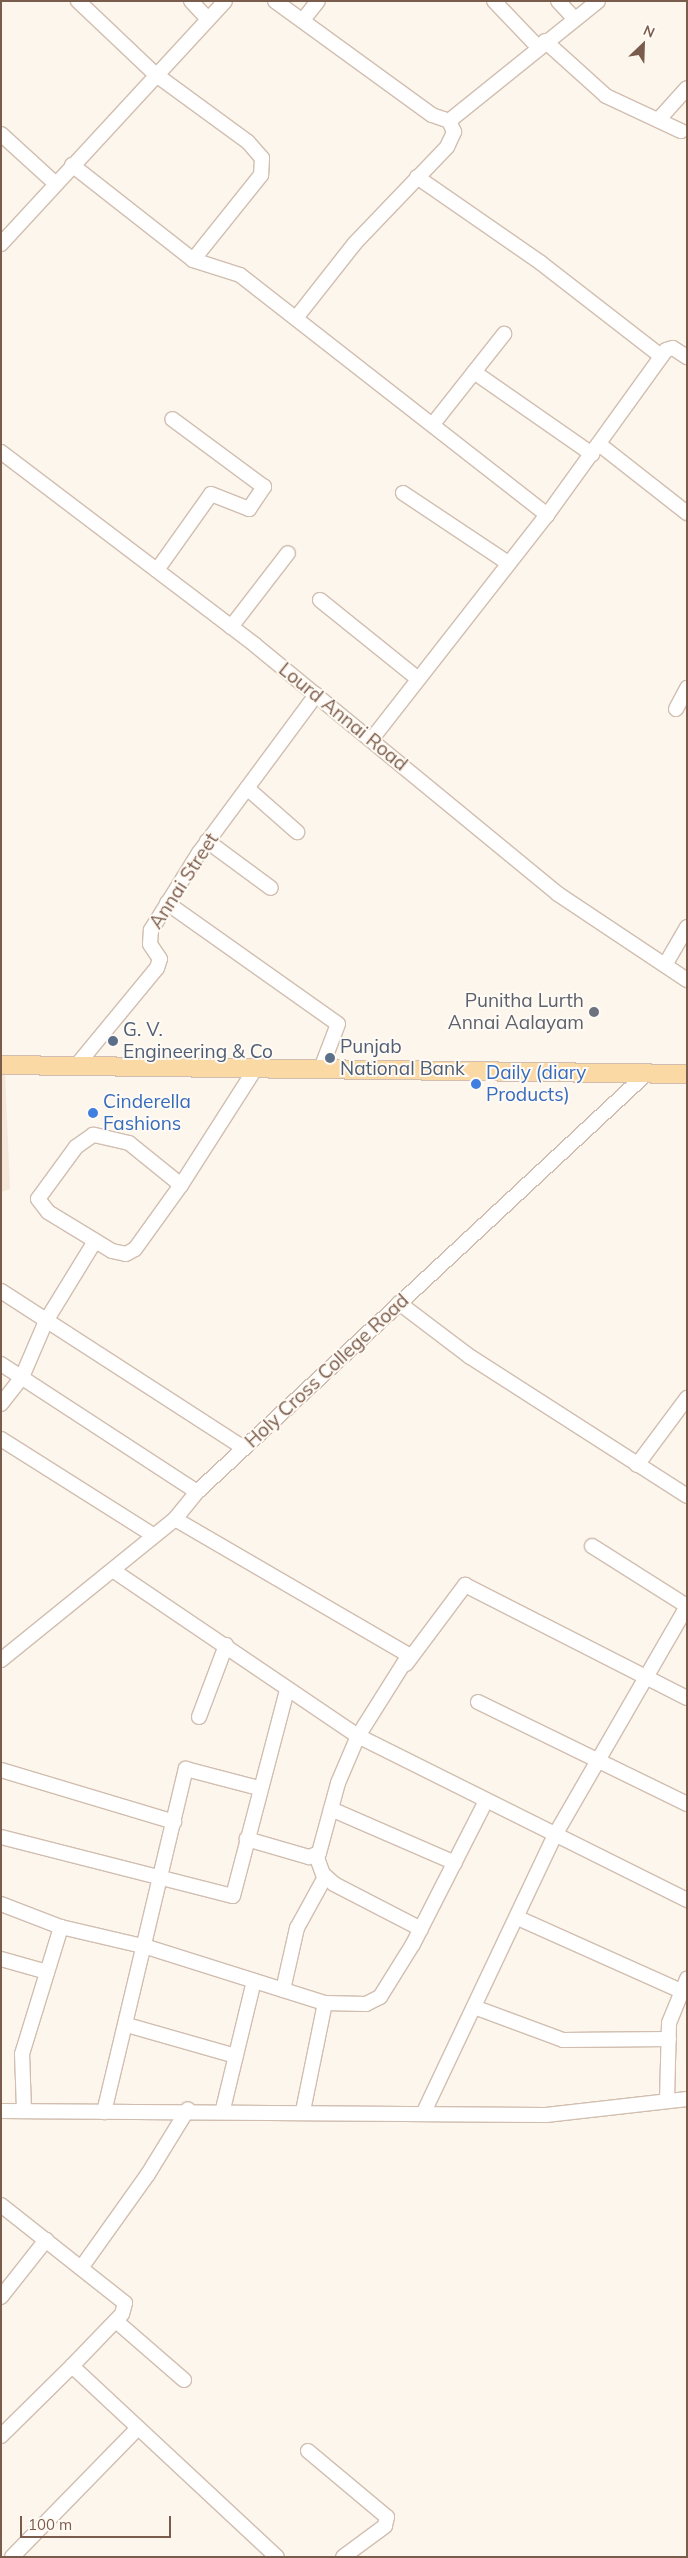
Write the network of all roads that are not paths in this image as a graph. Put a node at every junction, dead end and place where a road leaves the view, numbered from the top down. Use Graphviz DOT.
graph roads {
  1 [pos="78,1"];
  2 [pos="191,1"];
  3 [pos="225,1"];
  4 [pos="275,1"];
  5 [pos="318,1"];
  6 [pos="494,1"];
  7 [pos="558,1"];
  8 [pos="598,1"];
  9 [pos="206,17"];
  10 [pos="575,19"];
  11 [pos="303,20"];
  12 [pos="542,44"];
  13 [pos="155,74"];
  14 [pos="687,88"];
  15 [pos="660,118"];
  16 [pos="449,120"];
  17 [pos="681,131"];
  18 [pos="1,134"];
  19 [pos="72,165"];
  20 [pos="417,177"];
  21 [pos="56,184"];
  22 [pos="1,244"];
  23 [pos="192,260"];
  24 [pos="296,318"];
  25 [pos="504,334"];
  26 [pos="661,356"];
  27 [pos="687,357"];
  28 [pos="474,372"];
  29 [pos="172,419"];
  30 [pos="433,424"];
  31 [pos="595,449"];
  32 [pos="1,452"];
  33 [pos="403,493"];
  34 [pos="687,513"];
  35 [pos="547,516"];
  36 [pos="288,553"];
  37 [pos="508,563"];
  38 [pos="157,570"];
  39 [pos="320,600"];
  40 [pos="231,627"];
  41 [pos="417,678"];
  42 [pos="687,688"];
  43 [pos="316,695"];
  44 [pos="676,709"];
  45 [pos="371,740"];
  46 [pos="247,788"];
  47 [pos="297,832"];
  48 [pos="208,841"];
  49 [pos="271,888"];
  50 [pos="168,903"];
  51 [pos="687,927"];
  52 [pos="665,965"];
  53 [pos="687,980"];
  54 [pos="1,1065"];
  55 [pos="77,1065"];
  56 [pos="257,1066"];
  57 [pos="322,1066"];
  58 [pos="646,1074"];
  59 [pos="687,1074"];
  60 [pos="181,1185"];
  61 [pos="95,1241"];
  62 [pos="1,1291"];
  63 [pos="399,1303"];
  64 [pos="46,1321"];
  65 [pos="1,1364"];
  66 [pos="22,1376"];
  67 [pos="687,1398"];
  68 [pos="1,1404"];
  69 [pos="1,1439"];
  70 [pos="244,1448"];
  71 [pos="637,1465"];
  72 [pos="197,1492"];
  73 [pos="687,1496"];
  74 [pos="174,1519"];
  75 [pos="153,1535"];
  76 [pos="592,1546"];
  77 [pos="114,1571"];
  78 [pos="687,1606"];
  79 [pos="226,1645"];
  80 [pos="1,1660"];
  81 [pos="405,1666"];
  82 [pos="645,1678"];
  83 [pos="287,1690"];
  84 [pos="687,1698"];
  85 [pos="478,1702"];
  86 [pos="199,1717"];
  87 [pos="358,1736"];
  88 [pos="597,1760"];
  89 [pos="1,1770"];
  90 [pos="259,1788"];
  91 [pos="486,1801"];
  92 [pos="687,1804"];
  93 [pos="331,1809"];
  94 [pos="174,1822"];
  95 [pos="555,1835"];
  96 [pos="1,1837"];
  97 [pos="246,1840"];
  98 [pos="316,1855"];
  99 [pos="454,1863"];
  100 [pos="162,1876"];
  101 [pos="325,1877"];
  102 [pos="687,1900"];
  103 [pos="1,1904"];
  104 [pos="518,1918"];
  105 [pos="61,1927"];
  106 [pos="421,1929"];
  107 [pos="146,1947"];
  108 [pos="1,1959"];
  109 [pos="47,1972"];
  110 [pos="254,1981"];
  111 [pos="684,1985"];
  112 [pos="283,1990"];
  113 [pos="325,2004"];
  114 [pos="474,2007"];
  115 [pos="127,2025"];
  116 [pos="669,2039"];
  117 [pos="236,2056"];
  118 [pos="687,2099"];
  119 [pos="667,2100"];
  120 [pos="188,2108"];
  121 [pos="223,2109"];
  122 [pos="1,2110"];
  123 [pos="24,2110"];
  124 [pos="303,2111"];
  125 [pos="104,2112"];
  126 [pos="424,2112"];
  127 [pos="1,2205"];
  128 [pos="46,2240"];
  129 [pos="81,2268"];
  130 [pos="1,2297"];
  131 [pos="116,2321"];
  132 [pos="72,2366"];
  133 [pos="184,2380"];
  134 [pos="136,2430"];
  135 [pos="1,2436"];
  136 [pos="308,2451"];
  137 [pos="12,2557"];
  138 [pos="277,2557"];
  139 [pos="344,2557"];
  1 -- 13 [label="street"];
  2 -- 9 [label="street"];
  3 -- 9 [label="street"];
  4 -- 11 [label="street"];
  5 -- 11 [label="street"];
  6 -- 12 [label="street"];
  7 -- 10 [label="street"];
  8 -- 10 [label="street"];
  9 -- 13 [label="street"];
  10 -- 12 [label="street"];
  11 -- 16 [label="street"];
  12 -- 15 [label="street"];
  12 -- 16 [label="street"];
  13 -- 19 [label="street"];
  13 -- 23 [label="street"];
  14 -- 15 [label="street"];
  15 -- 17 [label="street"];
  16 -- 20 [label="street"];
  18 -- 21 [label="street"];
  19 -- 21 [label="street"];
  19 -- 23 [label="street"];
  20 -- 24 [label="street"];
  20 -- 26 [label="street"];
  21 -- 22 [label="street"];
  23 -- 24 [label="street"];
  24 -- 30 [label="street"];
  25 -- 28 [label="street"];
  26 -- 27 [label="street"];
  26 -- 31 [label="street"];
  28 -- 30 [label="street"];
  28 -- 31 [label="street"];
  29 -- 38 [label="street"];
  30 -- 35 [label="street"];
  31 -- 34 [label="street"];
  31 -- 35 [label="street"];
  32 -- 38 [label="street, Lourd Annai Road"];
  33 -- 37 [label="street"];
  35 -- 37 [label="street"];
  36 -- 40 [label="street"];
  37 -- 41 [label="street"];
  38 -- 40 [label="street, Lourd Annai Road"];
  39 -- 41 [label="street"];
  40 -- 43 [label="street, Lourd Annai Road"];
  41 -- 45 [label="street"];
  42 -- 44 [label="street"];
  43 -- 45 [label="street, Lourd Annai Road"];
  43 -- 46 [label="street, Annai Street"];
  45 -- 52 [label="street, Lourd Annai Road"];
  46 -- 47 [label="street"];
  46 -- 48 [label="street, Annai Street"];
  48 -- 49 [label="street"];
  48 -- 50 [label="street, Annai Street"];
  50 -- 55 [label="street, Annai Street"];
  50 -- 57 [label="street"];
  51 -- 52 [label="street"];
  52 -- 53 [label="street, Lourd Annai Road"];
  54 -- 55 [label="main road"];
  55 -- 56 [label="main road"];
  56 -- 57 [label="main road"];
  56 -- 60 [label="street"];
  57 -- 58 [label="main road"];
  58 -- 59 [label="main road"];
  58 -- 63 [label="street, Holy Cross College Road"];
  60 -- 61 [label="street"];
  60 -- 61 [label="street"];
  61 -- 64 [label="street"];
  62 -- 64 [label="street"];
  63 -- 70 [label="street, Holy Cross College Road"];
  63 -- 71 [label="street"];
  64 -- 66 [label="street"];
  64 -- 70 [label="street"];
  65 -- 66 [label="street"];
  66 -- 68 [label="street"];
  66 -- 72 [label="street"];
  67 -- 71 [label="street"];
  69 -- 75 [label="street"];
  70 -- 72 [label="street, Holy Cross College Road"];
  71 -- 73 [label="street"];
  72 -- 74 [label="street, Holy Cross College Road"];
  74 -- 75 [label="street, Holy Cross College Road"];
  74 -- 81 [label="street"];
  75 -- 77 [label="street, Holy Cross College Road"];
  76 -- 78 [label="street"];
  77 -- 79 [label="street"];
  77 -- 80 [label="street, Holy Cross College Road"];
  78 -- 82 [label="street"];
  79 -- 83 [label="street"];
  79 -- 86 [label="street"];
  81 -- 82 [label="street"];
  81 -- 87 [label="street"];
  82 -- 84 [label="street"];
  82 -- 88 [label="street"];
  83 -- 87 [label="street"];
  83 -- 90 [label="street"];
  85 -- 88 [label="street"];
  87 -- 91 [label="street"];
  87 -- 93 [label="street"];
  88 -- 92 [label="street"];
  88 -- 95 [label="street"];
  89 -- 94 [label="street"];
  90 -- 94 [label="street"];
  90 -- 97 [label="street"];
  91 -- 95 [label="street"];
  91 -- 99 [label="street"];
  93 -- 98 [label="street"];
  93 -- 99 [label="street"];
  94 -- 100 [label="street"];
  95 -- 102 [label="street"];
  95 -- 104 [label="street"];
  96 -- 100 [label="street"];
  97 -- 98 [label="street"];
  97 -- 100 [label="street"];
  98 -- 101 [label="street"];
  99 -- 106 [label="street"];
  100 -- 107 [label="street"];
  101 -- 106 [label="street"];
  101 -- 112 [label="street"];
  103 -- 105 [label="street"];
  104 -- 111 [label="street"];
  104 -- 114 [label="street"];
  105 -- 107 [label="street"];
  105 -- 109 [label="street"];
  106 -- 113 [label="street"];
  107 -- 110 [label="street"];
  107 -- 115 [label="street"];
  108 -- 109 [label="street"];
  109 -- 123 [label="street"];
  110 -- 112 [label="street"];
  110 -- 117 [label="street"];
  111 -- 116 [label="street"];
  112 -- 113 [label="street"];
  113 -- 124 [label="street"];
  114 -- 116 [label="street"];
  114 -- 126 [label="street"];
  115 -- 117 [label="street"];
  115 -- 125 [label="street"];
  116 -- 119 [label="street"];
  117 -- 121 [label="street"];
  118 -- 119 [label="street"];
  119 -- 126 [label="street"];
  120 -- 121 [label="street"];
  120 -- 125 [label="street"];
  120 -- 129 [label="street"];
  121 -- 124 [label="street"];
  122 -- 123 [label="street"];
  123 -- 125 [label="street"];
  124 -- 126 [label="street"];
  127 -- 128 [label="street"];
  128 -- 129 [label="street"];
  128 -- 130 [label="street"];
  129 -- 131 [label="street"];
  131 -- 132 [label="street"];
  131 -- 133 [label="street"];
  132 -- 134 [label="street"];
  132 -- 135 [label="street"];
  134 -- 137 [label="street"];
  134 -- 138 [label="street"];
  136 -- 139 [label="street"];
}
